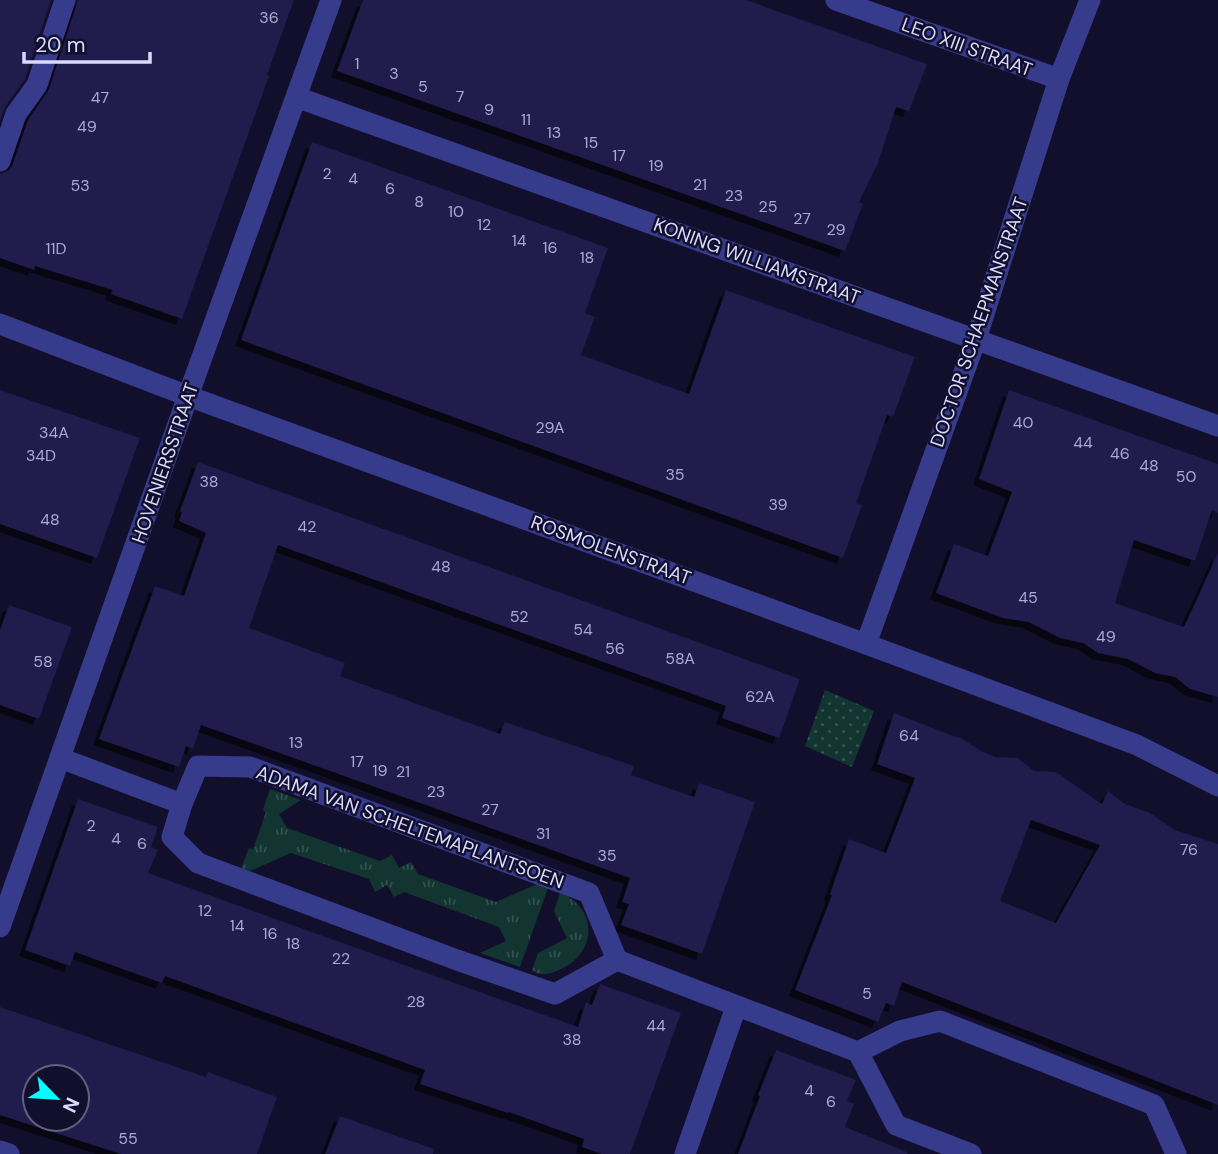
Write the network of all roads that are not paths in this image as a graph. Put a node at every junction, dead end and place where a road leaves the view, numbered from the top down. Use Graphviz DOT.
graph roads {
  1 [pos="65,0"];
  2 [pos="331,0"];
  3 [pos="836,0"];
  4 [pos="1090,0"];
  5 [pos="1059,79"];
  6 [pos="296,97"];
  7 [pos="0,161"];
  8 [pos="0,324"];
  9 [pos="976,339"];
  10 [pos="188,396"];
  11 [pos="1218,426"];
  12 [pos="866,644"];
  13 [pos="60,758"];
  14 [pos="1218,786"];
  15 [pos="182,804"];
  16 [pos="0,927"];
  17 [pos="617,960"];
  18 [pos="736,1007"];
  19 [pos="858,1052"];
  20 [pos="0,1151"];
  21 [pos="9,1154"];
  22 [pos="685,1154"];
  23 [pos="971,1154"];
  24 [pos="1177,1154"];
  1 -- 7 [label="street"];
  2 -- 6 [label="street, HOVENIERSSTRAAT"];
  3 -- 5 [label="street, LEO XIII STRAAT"];
  4 -- 5 [label="street, DOCTOR SCHAEPMANSTRAAT"];
  5 -- 9 [label="street, DOCTOR SCHAEPMANSTRAAT"];
  6 -- 9 [label="street, KONING WILLIAMSTRAAT"];
  6 -- 10 [label="street, HOVENIERSSTRAAT"];
  8 -- 10 [label="street, ROSMOLENSTRAAT"];
  9 -- 11 [label="street, KONING WILLIAMSTRAAT"];
  9 -- 12 [label="street, DOCTOR SCHAEPMANSTRAAT"];
  10 -- 12 [label="street, ROSMOLENSTRAAT"];
  10 -- 13 [label="street, HOVENIERSSTRAAT"];
  12 -- 14 [label="street, ROSMOLENSTRAAT"];
  13 -- 15 [label="street"];
  13 -- 16 [label="street, HOVENIERSSTRAAT"];
  15 -- 17 [label="street, ADAMA VAN SCHELTEMAPLANTSOEN"];
  15 -- 17 [label="street, ADAMA VAN SCHELTEMAPLANTSOEN"];
  17 -- 18 [label="street"];
  18 -- 19 [label="street"];
  18 -- 22 [label="street"];
  19 -- 23 [label="street"];
  19 -- 24 [label="street"];
  20 -- 21 [label="street"];
}
